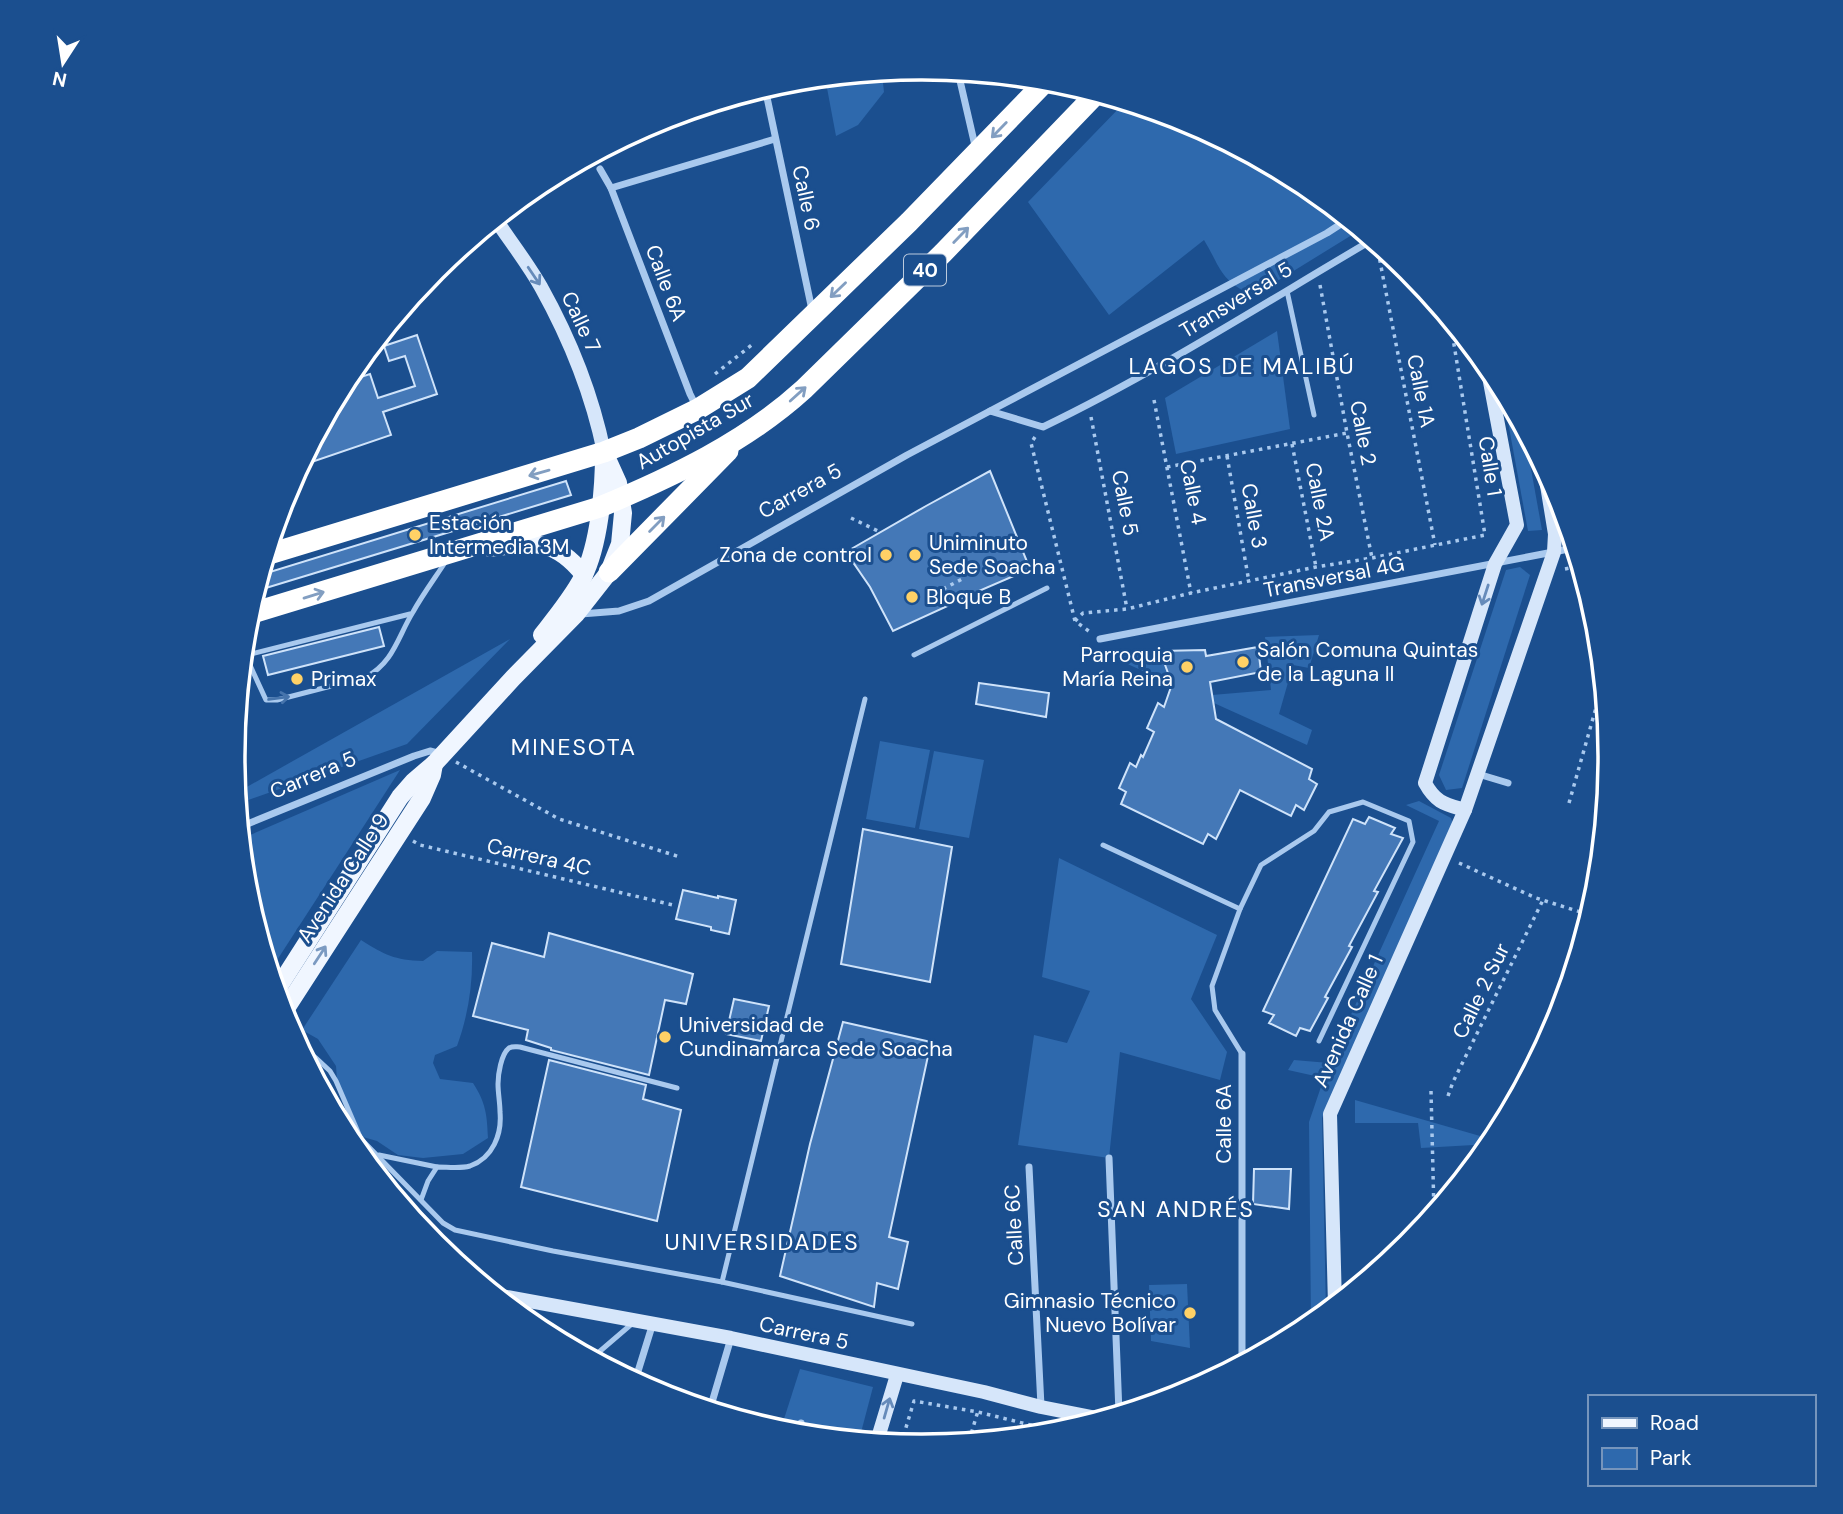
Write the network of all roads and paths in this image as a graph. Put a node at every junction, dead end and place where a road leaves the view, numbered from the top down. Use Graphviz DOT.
graph roads {
  1 [pos="960,82"];
  2 [pos="1036,90"];
  3 [pos="767,99"];
  4 [pos="1089,102"];
  5 [pos="775,139"];
  6 [pos="976,153"];
  7 [pos="600,169"];
  8 [pos="611,188"];
  9 [pos="1339,225"];
  10 [pos="501,227"];
  11 [pos="1364,245"];
  12 [pos="1380,260"];
  13 [pos="1318,272"];
  14 [pos="1287,291"];
  15 [pos="812,315"];
  16 [pos="1453,339"];
  17 [pos="755,342"];
  18 [pos="1492,395"];
  19 [pos="1154,400"];
  20 [pos="694,402"];
  21 [pos="1088,405"];
  22 [pos="990,411"];
  23 [pos="1314,415"];
  24 [pos="1043,427"];
  25 [pos="1347,433"];
  26 [pos="744,435"];
  27 [pos="1292,444"];
  28 [pos="604,452"];
  29 [pos="1227,456"];
  30 [pos="1167,467"];
  31 [pos="621,498"];
  32 [pos="600,507"];
  33 [pos="1551,509"];
  34 [pos="851,518"];
  35 [pos="880,532"];
  36 [pos="1435,545"];
  37 [pos="1565,550"];
  38 [pos="277,552"];
  39 [pos="1554,552"];
  40 [pos="452,553"];
  41 [pos="1372,558"];
  42 [pos="1495,564"];
  43 [pos="1316,567"];
  44 [pos="609,572"];
  45 [pos="584,575"];
  46 [pos="964,578"];
  47 [pos="1248,582"];
  48 [pos="1047,588"];
  49 [pos="943,589"];
  50 [pos="1191,593"];
  51 [pos="1127,609"];
  52 [pos="261,610"];
  53 [pos="411,614"];
  54 [pos="576,614"];
  55 [pos="1076,621"];
  56 [pos="1100,639"];
  57 [pos="254,651"];
  58 [pos="914,655"];
  59 [pos="251,667"];
  60 [pos="513,678"];
  61 [pos="865,699"];
  62 [pos="1596,707"];
  63 [pos="438,759"];
  64 [pos="1478,774"];
  65 [pos="1508,783"];
  66 [pos="1569,803"];
  67 [pos="1465,810"];
  68 [pos="249,823"];
  69 [pos="398,835"];
  70 [pos="1103,845"];
  71 [pos="680,858"];
  72 [pos="1455,861"];
  73 [pos="1544,900"];
  74 [pos="673,905"];
  75 [pos="1240,909"];
  76 [pos="1580,912"];
  77 [pos="283,980"];
  78 [pos="291,1001"];
  79 [pos="1319,1041"];
  80 [pos="1242,1054"];
  81 [pos="316,1058"];
  82 [pos="677,1088"];
  83 [pos="1431,1091"];
  84 [pos="1448,1096"];
  85 [pos="357,1130"];
  86 [pos="368,1146"];
  87 [pos="377,1154"];
  88 [pos="1109,1158"];
  89 [pos="437,1167"];
  90 [pos="1029,1167"];
  91 [pos="1434,1199"];
  92 [pos="421,1200"];
  93 [pos="722,1282"];
  94 [pos="1335,1293"];
  95 [pos="525,1304"];
  96 [pos="636,1320"];
  97 [pos="653,1323"];
  98 [pos="912,1324"];
  99 [pos="731,1338"];
  100 [pos="599,1352"];
  101 [pos="1242,1353"];
  102 [pos="638,1371"];
  103 [pos="897,1375"];
  104 [pos="984,1392"];
  105 [pos="713,1400"];
  106 [pos="1119,1404"];
  107 [pos="1041,1407"];
  108 [pos="978,1412"];
  109 [pos="1079,1414"];
  110 [pos="1030,1425"];
  111 [pos="972,1431"];
  112 [pos="880,1432"];
  113 [pos="904,1433"];
  1 -- 6 [label="street"];
  2 -- 6 [label="highway, Autopista Sur / 40, one-way"];
  3 -- 5 [label="street, Calle 6"];
  26 -- 4 [label="highway, Autopista Sur / 40, one-way"];
  5 -- 8 [label="street"];
  5 -- 15 [label="street, Calle 6"];
  6 -- 15 [label="highway, Autopista Sur / 40, one-way"];
  7 -- 8 [label="street, Calle 6A"];
  8 -- 20 [label="street, Calle 6A"];
  9 -- 22 [label="street, Carrera 5"];
  10 -- 28 [label="main road, Calle 7, one-way"];
  11 -- 13 [label="street, Transversal 5"];
  12 -- 36 [label="path, Calle 1A"];
  13 -- 14 [label="street, Transversal 5"];
  13 -- 25 [label="path, Calle 2"];
  14 -- 21 [label="street, Transversal 5"];
  14 -- 23 [label="lane"];
  15 -- 20 [label="highway, Autopista Sur / 40"];
  16 -- 36 [label="path, Calle 1"];
  17 -- 20 [label="path"];
  18 -- 42 [label="main road"];
  19 -- 30 [label="path, Calle 4"];
  20 -- 28 [label="highway, Autopista Sur / 40"];
  21 -- 24 [label="street, Transversal 5"];
  21 -- 51 [label="path, Calle 5"];
  22 -- 24 [label="street"];
  22 -- 54 [label="street, Carrera 5"];
  24 -- 55 [label="path"];
  25 -- 27 [label="path"];
  25 -- 41 [label="path, Calle 2"];
  26 -- 31 [label="highway, Autopista Sur / 40"];
  44 -- 26 [label="highway, one-way"];
  27 -- 29 [label="path"];
  27 -- 43 [label="path, Calle 2A"];
  28 -- 31 [label="main road, Avenida Calle 9"];
  28 -- 32 [label="main road, Avenida Calle 9"];
  28 -- 38 [label="highway, Autopista Sur / 40, one-way"];
  29 -- 30 [label="path"];
  29 -- 47 [label="path, Calle 3"];
  30 -- 50 [label="path, Calle 4"];
  31 -- 32 [label="highway, Autopista Sur / 40"];
  31 -- 44 [label="main road, Avenida Calle 9"];
  32 -- 40 [label="highway, Autopista Sur / 40"];
  32 -- 45 [label="main road, Avenida Calle 9"];
  33 -- 39 [label="main road, Avenida Calle 1"];
  34 -- 35 [label="path"];
  36 -- 41 [label="path"];
  37 -- 39 [label="street, Transversal 4G"];
  39 -- 42 [label="street, Transversal 4G"];
  39 -- 64 [label="main road, Avenida Calle 1"];
  40 -- 45 [label="main road"];
  52 -- 40 [label="highway, Autopista Sur / 40, one-way"];
  40 -- 53 [label="lane"];
  41 -- 43 [label="path"];
  42 -- 56 [label="street, Transversal 4G"];
  42 -- 67 [label="main road, one-way"];
  43 -- 47 [label="path"];
  44 -- 54 [label="main road, Avenida Calle 9"];
  45 -- 60 [label="main road, Avenida Calle 9"];
  46 -- 49 [label="path"];
  47 -- 50 [label="path"];
  48 -- 58 [label="lane"];
  50 -- 51 [label="path"];
  51 -- 55 [label="path"];
  53 -- 57 [label="lane"];
  59 -- 53 [label="lane, one-way"];
  54 -- 60 [label="main road, Avenida Calle 9"];
  55 -- 56 [label="path"];
  60 -- 63 [label="main road, Avenida Calle 9"];
  61 -- 93 [label="lane"];
  62 -- 66 [label="path"];
  63 -- 68 [label="street, Carrera 5"];
  63 -- 69 [label="main road, Avenida Calle 9"];
  63 -- 71 [label="path"];
  63 -- 77 [label="main road, Avenida Calle 9"];
  64 -- 65 [label="street"];
  64 -- 67 [label="main road, Avenida Calle 1"];
  67 -- 94 [label="main road, Avenida Calle 1"];
  69 -- 74 [label="path, Carrera 4C"];
  78 -- 69 [label="main road, Avenida Calle 9, one-way"];
  70 -- 75 [label="lane"];
  72 -- 73 [label="path"];
  73 -- 76 [label="path"];
  73 -- 84 [label="path, Calle 2 Sur"];
  75 -- 79 [label="lane"];
  75 -- 80 [label="lane"];
  80 -- 101 [label="street, Calle 6A"];
  81 -- 85 [label="lane"];
  82 -- 89 [label="lane"];
  83 -- 91 [label="path"];
  86 -- 87 [label="lane"];
  87 -- 89 [label="lane"];
  87 -- 92 [label="lane"];
  88 -- 106 [label="street"];
  89 -- 92 [label="lane"];
  90 -- 107 [label="street, Calle 6C"];
  92 -- 93 [label="lane"];
  93 -- 98 [label="lane"];
  95 -- 96 [label="main road, Carrera 5"];
  96 -- 97 [label="main road, Carrera 5"];
  96 -- 100 [label="lane"];
  97 -- 99 [label="main road, Carrera 5"];
  97 -- 102 [label="street"];
  99 -- 103 [label="main road, Carrera 5"];
  99 -- 105 [label="street"];
  103 -- 104 [label="main road, Carrera 5"];
  112 -- 103 [label="main road, one-way"];
  104 -- 107 [label="main road, Carrera 5"];
  104 -- 108 [label="path"];
  107 -- 109 [label="main road, Carrera 5"];
  108 -- 110 [label="path"];
  108 -- 111 [label="path"];
  108 -- 113 [label="path"];
}
